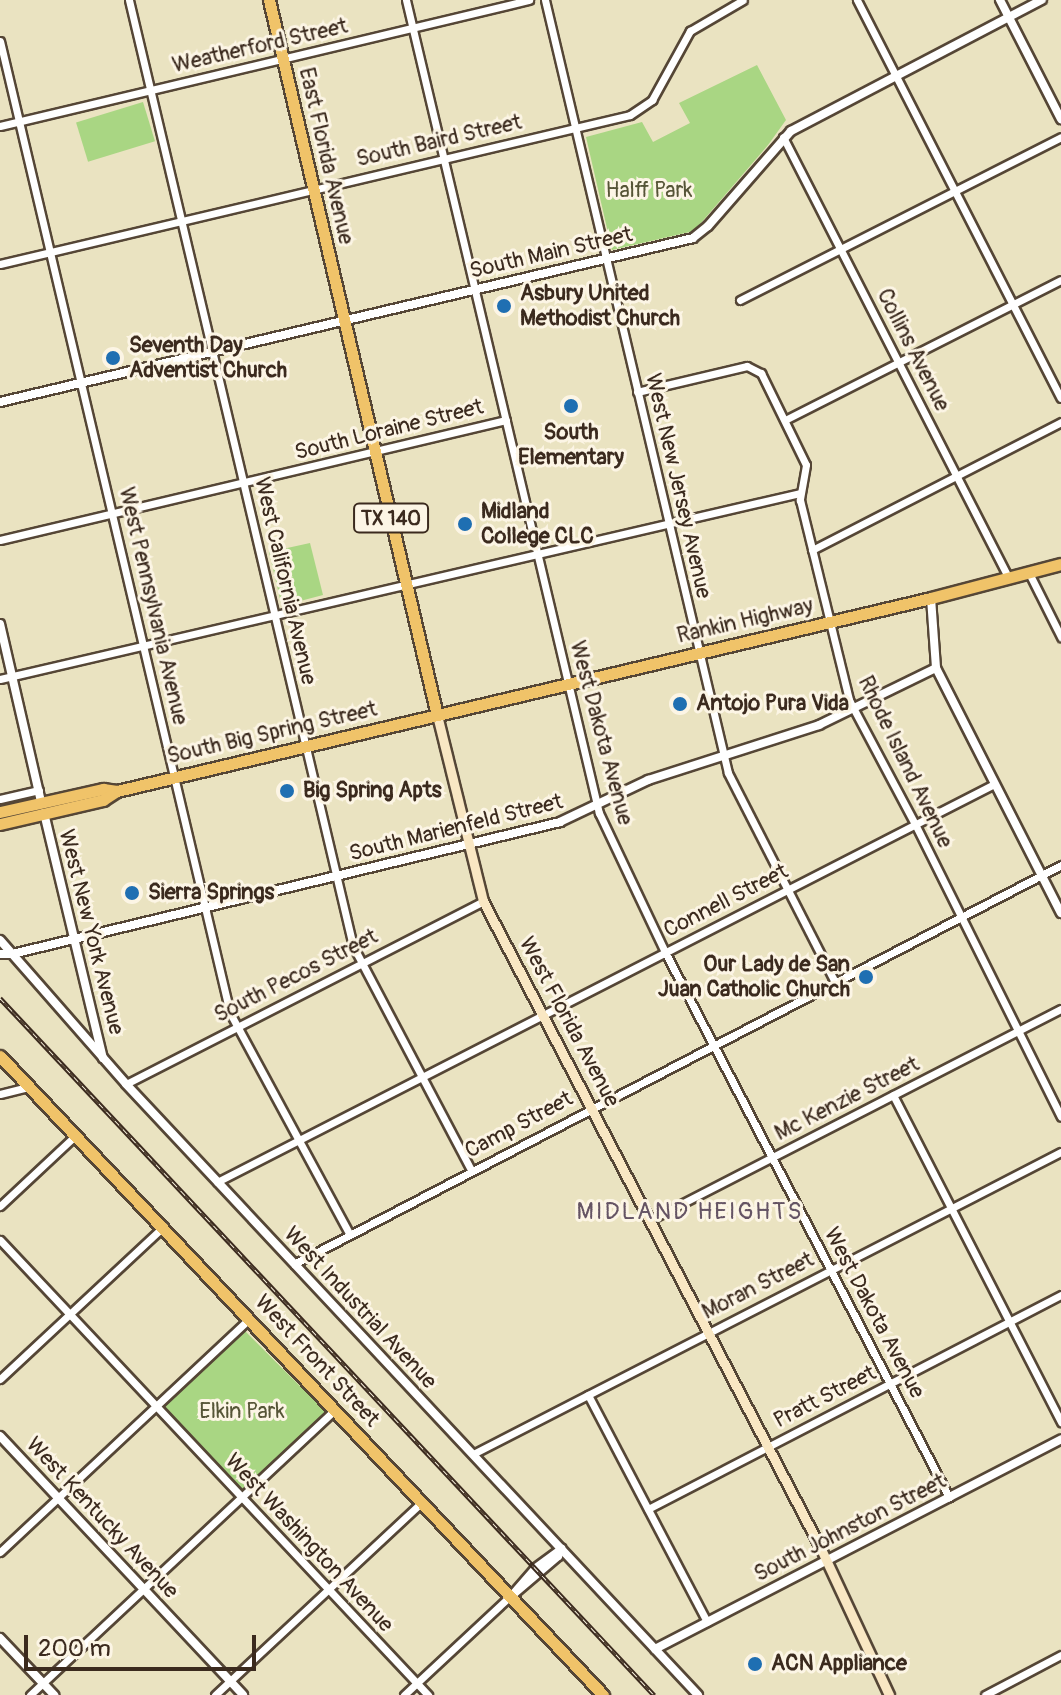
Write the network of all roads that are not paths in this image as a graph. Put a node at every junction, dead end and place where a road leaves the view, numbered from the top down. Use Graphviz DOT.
graph roads {
  1 [pos="129,0"];
  2 [pos="269,0"];
  3 [pos="406,0"];
  4 [pos="529,0"];
  5 [pos="545,0"];
  6 [pos="743,0"];
  7 [pos="857,0"];
  8 [pos="1000,0"];
  9 [pos="1042,0"];
  10 [pos="1009,17"];
  11 [pos="413,28"];
  12 [pos="0,41"];
  13 [pos="283,59"];
  14 [pos="895,75"];
  15 [pos="150,90"];
  16 [pos="1061,119"];
  17 [pos="19,122"];
  18 [pos="0,126"];
  19 [pos="575,128"];
  20 [pos="783,137"];
  21 [pos="1061,137"];
  22 [pos="444,159"];
  23 [pos="313,190"];
  24 [pos="954,191"];
  25 [pos="181,221"];
  26 [pos="841,249"];
  27 [pos="51,252"];
  28 [pos="605,259"];
  29 [pos="0,264"];
  30 [pos="1061,280"];
  31 [pos="475,289"];
  32 [pos="740,300"];
  33 [pos="1013,305"];
  34 [pos="344,320"];
  35 [pos="212,352"];
  36 [pos="900,362"];
  37 [pos="82,383"];
  38 [pos="637,392"];
  39 [pos="1061,398"];
  40 [pos="0,402"];
  41 [pos="506,420"];
  42 [pos="785,420"];
  43 [pos="1061,422"];
  44 [pos="375,452"];
  45 [pos="956,476"];
  46 [pos="244,483"];
  47 [pos="800,493"];
  48 [pos="112,513"];
  49 [pos="667,521"];
  50 [pos="0,540"];
  51 [pos="812,550"];
  52 [pos="537,552"];
  53 [pos="1061,564"];
  54 [pos="1029,573"];
  55 [pos="1009,578"];
  56 [pos="406,583"];
  57 [pos="931,598"];
  58 [pos="275,614"];
  59 [pos="829,621"];
  60 [pos="0,624"];
  61 [pos="1061,637"];
  62 [pos="144,644"];
  63 [pos="698,652"];
  64 [pos="936,668"];
  65 [pos="12,676"];
  66 [pos="0,679"];
  67 [pos="568,683"];
  68 [pos="854,709"];
  69 [pos="437,715"];
  70 [pos="306,746"];
  71 [pos="723,756"];
  72 [pos="175,777"];
  73 [pos="994,784"];
  74 [pos="0,799"];
  75 [pos="42,802"];
  76 [pos="597,805"];
  77 [pos="0,812"];
  78 [pos="0,824"];
  79 [pos="915,824"];
  80 [pos="467,846"];
  81 [pos="1061,865"];
  82 [pos="1041,875"];
  83 [pos="337,877"];
  84 [pos="788,890"];
  85 [pos="483,901"];
  86 [pos="206,908"];
  87 [pos="1061,913"];
  88 [pos="962,916"];
  89 [pos="75,939"];
  90 [pos="0,940"];
  91 [pos="665,952"];
  92 [pos="0,954"];
  93 [pos="12,954"];
  94 [pos="0,961"];
  95 [pos="361,963"];
  96 [pos="835,982"];
  97 [pos="1061,1009"];
  98 [pos="543,1015"];
  99 [pos="237,1027"];
  100 [pos="1020,1031"];
  101 [pos="713,1044"];
  102 [pos="0,1056"];
  103 [pos="103,1059"];
  104 [pos="422,1078"];
  105 [pos="126,1084"];
  106 [pos="30,1087"];
  107 [pos="0,1094"];
  108 [pos="893,1095"];
  109 [pos="591,1107"];
  110 [pos="1061,1117"];
  111 [pos="76,1135"];
  112 [pos="298,1141"];
  113 [pos="1061,1152"];
  114 [pos="772,1158"];
  115 [pos="471,1170"];
  116 [pos="217,1182"];
  117 [pos="0,1206"];
  118 [pos="951,1208"];
  119 [pos="650,1220"];
  120 [pos="164,1226"];
  121 [pos="350,1235"];
  122 [pos="0,1240"];
  123 [pos="294,1264"];
  124 [pos="831,1269"];
  125 [pos="1061,1295"];
  126 [pos="70,1314"];
  127 [pos="250,1318"];
  128 [pos="1009,1322"];
  129 [pos="708,1332"];
  130 [pos="0,1379"];
  131 [pos="890,1383"];
  132 [pos="588,1395"];
  133 [pos="156,1406"];
  134 [pos="335,1410"];
  135 [pos="1061,1422"];
  136 [pos="0,1436"];
  137 [pos="1061,1439"];
  138 [pos="768,1446"];
  139 [pos="473,1454"];
  140 [pos="242,1497"];
  141 [pos="949,1497"];
  142 [pos="58,1498"];
  143 [pos="422,1502"];
  144 [pos="648,1509"];
  145 [pos="561,1548"];
  146 [pos="0,1552"];
  147 [pos="826,1559"];
  148 [pos="144,1589"];
  149 [pos="328,1589"];
  150 [pos="510,1596"];
  151 [pos="707,1622"];
  152 [pos="0,1638"];
  153 [pos="655,1649"];
  154 [pos="1061,1655"];
  155 [pos="230,1681"];
  156 [pos="43,1683"];
  157 [pos="417,1683"];
  158 [pos="599,1694"];
  159 [pos="30,1695"];
  160 [pos="54,1695"];
  161 [pos="215,1695"];
  162 [pos="243,1695"];
  163 [pos="404,1695"];
  164 [pos="428,1695"];
  165 [pos="698,1695"];
  166 [pos="889,1695"];
  167 [pos="985,1695"];
  1 -- 15 [label="street, West California Avenue"];
  2 -- 13 [label="main road, East Florida Avenue / TX 140"];
  3 -- 11 [label="street, West Dakota Avenue"];
  4 -- 11 [label="street, Weatherford Street"];
  5 -- 19 [label="street, West New Jersey Avenue"];
  6 -- 19 [label="street, South Baird Street"];
  7 -- 14 [label="street"];
  8 -- 10 [label="street"];
  9 -- 10 [label="street, South Main Street"];
  10 -- 14 [label="street, South Main Street"];
  10 -- 16 [label="street"];
  11 -- 13 [label="street, Weatherford Street"];
  11 -- 22 [label="street, West Dakota Avenue"];
  12 -- 17 [label="street, West Pennsylvania Avenue"];
  13 -- 15 [label="street, Weatherford Street"];
  13 -- 23 [label="main road, East Florida Avenue / TX 140"];
  14 -- 20 [label="street, South Main Street"];
  14 -- 24 [label="street"];
  15 -- 17 [label="street, Weatherford Street"];
  15 -- 25 [label="street, West California Avenue"];
  17 -- 18 [label="street, Weatherford Street"];
  17 -- 27 [label="street, West Pennsylvania Avenue"];
  19 -- 22 [label="street, South Baird Street"];
  19 -- 28 [label="street, West New Jersey Avenue"];
  20 -- 26 [label="street, Collins Avenue"];
  20 -- 28 [label="street, South Main Street"];
  21 -- 24 [label="street"];
  22 -- 23 [label="street, South Baird Street"];
  22 -- 31 [label="street, West Dakota Avenue"];
  23 -- 25 [label="street, South Baird Street"];
  23 -- 34 [label="main road, East Florida Avenue / TX 140"];
  24 -- 26 [label="street"];
  24 -- 33 [label="street"];
  25 -- 27 [label="street, South Baird Street"];
  25 -- 35 [label="street, West California Avenue"];
  26 -- 32 [label="street"];
  26 -- 36 [label="street, Collins Avenue"];
  27 -- 29 [label="street, South Baird Street"];
  27 -- 37 [label="street, West Pennsylvania Avenue"];
  28 -- 31 [label="street, South Main Street"];
  28 -- 38 [label="street, West New Jersey Avenue"];
  30 -- 33 [label="street"];
  31 -- 34 [label="street, South Main Street"];
  31 -- 41 [label="street, West Dakota Avenue"];
  33 -- 36 [label="street"];
  33 -- 39 [label="street"];
  34 -- 35 [label="street, South Main Street"];
  34 -- 44 [label="main road, West Florida Avenue / TX 140"];
  35 -- 37 [label="street, South Main Street"];
  35 -- 46 [label="street, West California Avenue"];
  36 -- 42 [label="street"];
  36 -- 45 [label="street, Collins Avenue"];
  37 -- 40 [label="street, South Main Street"];
  37 -- 48 [label="street, West Pennsylvania Avenue"];
  38 -- 42 [label="street, Rhode Island Avenue"];
  38 -- 49 [label="street, West New Jersey Avenue"];
  41 -- 44 [label="street, South Loraine Street"];
  41 -- 52 [label="street, West Dakota Avenue"];
  42 -- 47 [label="street, Rhode Island Avenue"];
  43 -- 45 [label="street"];
  44 -- 46 [label="street, South Loraine Street"];
  44 -- 56 [label="main road, West Florida Avenue / TX 140"];
  45 -- 51 [label="street"];
  45 -- 55 [label="street, Collins Avenue"];
  46 -- 48 [label="street, South Loraine Street"];
  46 -- 58 [label="street, West California Avenue"];
  47 -- 49 [label="street"];
  47 -- 51 [label="street, Rhode Island Avenue"];
  48 -- 50 [label="street, South Loraine Street"];
  48 -- 62 [label="street, West Pennsylvania Avenue"];
  49 -- 52 [label="street"];
  49 -- 63 [label="street, West New Jersey Avenue"];
  51 -- 59 [label="street, Rhode Island Avenue"];
  52 -- 56 [label="street"];
  52 -- 67 [label="street, West Dakota Avenue"];
  53 -- 54 [label="main road, Rankin Highway"];
  54 -- 55 [label="main road, Rankin Highway"];
  54 -- 61 [label="street"];
  55 -- 57 [label="main road, Rankin Highway"];
  56 -- 58 [label="street"];
  56 -- 69 [label="main road, West Florida Avenue / TX 140"];
  57 -- 59 [label="main road, Rankin Highway"];
  57 -- 64 [label="street"];
  58 -- 62 [label="street"];
  58 -- 70 [label="street, West California Avenue"];
  59 -- 63 [label="main road, Rankin Highway"];
  59 -- 68 [label="street, Rhode Island Avenue"];
  60 -- 65 [label="street, West New York Avenue"];
  62 -- 65 [label="street"];
  62 -- 72 [label="street, West Pennsylvania Avenue"];
  63 -- 67 [label="main road, Rankin Highway"];
  63 -- 71 [label="street, West New Jersey Avenue"];
  64 -- 68 [label="street, South Marienfeld Street"];
  64 -- 73 [label="street"];
  65 -- 66 [label="street"];
  65 -- 75 [label="street, West New York Avenue"];
  67 -- 69 [label="main road, Rankin Highway"];
  67 -- 76 [label="street, West Dakota Avenue"];
  68 -- 71 [label="street, South Marienfeld Street"];
  68 -- 79 [label="street, Rhode Island Avenue"];
  69 -- 70 [label="main road, South Big Spring Street"];
  69 -- 80 [label="main road, West Florida Avenue"];
  70 -- 72 [label="main road, South Big Spring Street"];
  70 -- 83 [label="street, West California Avenue"];
  71 -- 76 [label="street, South Marienfeld Street"];
  71 -- 84 [label="street, West New Jersey Avenue"];
  72 -- 75 [label="main road, South Big Spring Street"];
  72 -- 86 [label="street, West Pennsylvania Avenue"];
  73 -- 79 [label="street, Connell Street"];
  73 -- 82 [label="street"];
  74 -- 75 [label="street, South Big Spring Street"];
  75 -- 77 [label="main road, South Big Spring Street"];
  75 -- 78 [label="main road, South Big Spring Street"];
  75 -- 89 [label="street, West New York Avenue"];
  76 -- 80 [label="street, South Marienfeld Street"];
  76 -- 91 [label="street, West Dakota Avenue"];
  79 -- 84 [label="street, Connell Street"];
  79 -- 88 [label="street, Rhode Island Avenue"];
  80 -- 83 [label="street, South Marienfeld Street"];
  80 -- 85 [label="main road, West Florida Avenue"];
  81 -- 82 [label="street, Camp Street"];
  82 -- 87 [label="street"];
  82 -- 88 [label="street, Camp Street"];
  83 -- 86 [label="street, South Marienfeld Street"];
  83 -- 95 [label="street, West California Avenue"];
  84 -- 91 [label="street, Connell Street"];
  84 -- 96 [label="street, West New Jersey Avenue"];
  85 -- 95 [label="street, South Pecos Street"];
  85 -- 98 [label="main road, West Florida Avenue"];
  86 -- 89 [label="street, South Marienfeld Street"];
  86 -- 99 [label="street, West Pennsylvania Avenue"];
  88 -- 96 [label="street, Camp Street"];
  88 -- 100 [label="street, Rhode Island Avenue"];
  89 -- 93 [label="street, South Marienfeld Street"];
  89 -- 103 [label="street, West New York Avenue"];
  90 -- 93 [label="street, West Industrial Avenue"];
  91 -- 98 [label="street, Connell Street"];
  91 -- 101 [label="street, West Dakota Avenue"];
  92 -- 93 [label="street, South Marienfeld Street"];
  93 -- 94 [label="street, South Marienfeld Street"];
  93 -- 103 [label="street, West Industrial Avenue"];
  95 -- 99 [label="street, South Pecos Street"];
  95 -- 104 [label="street, West California Avenue"];
  96 -- 101 [label="street, Camp Street"];
  97 -- 100 [label="street, Mc Kenzie Street"];
  98 -- 104 [label="street, Connell Street"];
  98 -- 109 [label="main road, West Florida Avenue"];
  99 -- 105 [label="street, South Pecos Street"];
  99 -- 112 [label="street, West Pennsylvania Avenue"];
  100 -- 108 [label="street, Mc Kenzie Street"];
  100 -- 110 [label="street, Rhode Island Avenue"];
  101 -- 109 [label="street, Camp Street"];
  101 -- 114 [label="street, West Dakota Avenue"];
  102 -- 106 [label="main road, West Front Street"];
  103 -- 105 [label="street, West Industrial Avenue"];
  104 -- 112 [label="street, Connell Street"];
  104 -- 115 [label="street, West California Avenue"];
  105 -- 116 [label="street, West Industrial Avenue"];
  106 -- 107 [label="street"];
  106 -- 111 [label="main road, West Front Street"];
  108 -- 114 [label="street, Mc Kenzie Street"];
  108 -- 118 [label="street"];
  109 -- 115 [label="street, Camp Street"];
  109 -- 119 [label="main road, West Florida Avenue"];
  111 -- 117 [label="street"];
  111 -- 120 [label="main road, West Front Street"];
  112 -- 116 [label="street, Connell Street"];
  112 -- 121 [label="street, West Pennsylvania Avenue"];
  113 -- 118 [label="street, Moran Street"];
  114 -- 119 [label="street, Mc Kenzie Street"];
  114 -- 124 [label="street, West Dakota Avenue"];
  115 -- 121 [label="street, Camp Street"];
  116 -- 123 [label="street, West Industrial Avenue"];
  118 -- 124 [label="street, Moran Street"];
  118 -- 128 [label="street"];
  119 -- 129 [label="main road, West Florida Avenue"];
  120 -- 126 [label="street"];
  120 -- 127 [label="main road, West Front Street"];
  121 -- 123 [label="street, Camp Street"];
  122 -- 126 [label="street, West Washington Avenue"];
  123 -- 139 [label="street, West Industrial Avenue"];
  124 -- 129 [label="street, Moran Street"];
  124 -- 131 [label="street, West Dakota Avenue"];
  125 -- 128 [label="street, Pratt Street"];
  126 -- 130 [label="street"];
  126 -- 133 [label="street, West Washington Avenue"];
  127 -- 133 [label="street"];
  127 -- 134 [label="main road, West Front Street"];
  128 -- 131 [label="street, Pratt Street"];
  128 -- 135 [label="street"];
  129 -- 132 [label="street, Moran Street"];
  129 -- 138 [label="main road, West Florida Avenue"];
  131 -- 138 [label="street, Pratt Street"];
  131 -- 141 [label="street, West Dakota Avenue"];
  132 -- 139 [label="street, Moran Street"];
  132 -- 144 [label="street"];
  133 -- 140 [label="street, West Washington Avenue"];
  133 -- 142 [label="street"];
  134 -- 140 [label="street"];
  134 -- 143 [label="main road, West Front Street"];
  136 -- 142 [label="street, West Kentucky Avenue"];
  137 -- 141 [label="street, South Johnston Street"];
  138 -- 144 [label="street, Pratt Street"];
  138 -- 147 [label="main road, West Florida Avenue"];
  139 -- 145 [label="street, West Industrial Avenue"];
  140 -- 148 [label="street"];
  140 -- 149 [label="street, West Washington Avenue"];
  141 -- 147 [label="street, South Johnston Street"];
  142 -- 146 [label="street"];
  142 -- 148 [label="street, West Kentucky Avenue"];
  143 -- 149 [label="street"];
  143 -- 150 [label="main road, West Front Street"];
  144 -- 151 [label="street"];
  145 -- 150 [label="street"];
  145 -- 153 [label="street, West Industrial Avenue"];
  147 -- 151 [label="street, South Johnston Street"];
  147 -- 166 [label="main road, West Florida Avenue"];
  148 -- 155 [label="street, West Kentucky Avenue"];
  148 -- 156 [label="street"];
  149 -- 155 [label="street"];
  149 -- 157 [label="street, West Washington Avenue"];
  150 -- 157 [label="street"];
  150 -- 158 [label="main road, West Front Street"];
  151 -- 153 [label="street, South Johnston Street"];
  152 -- 156 [label="street"];
  153 -- 165 [label="street, West Industrial Avenue"];
  154 -- 167 [label="street"];
  155 -- 161 [label="street"];
  155 -- 162 [label="street, West Kentucky Avenue"];
  156 -- 159 [label="street"];
  156 -- 160 [label="street"];
  157 -- 163 [label="street"];
  157 -- 164 [label="street, West Washington Avenue"];
}
